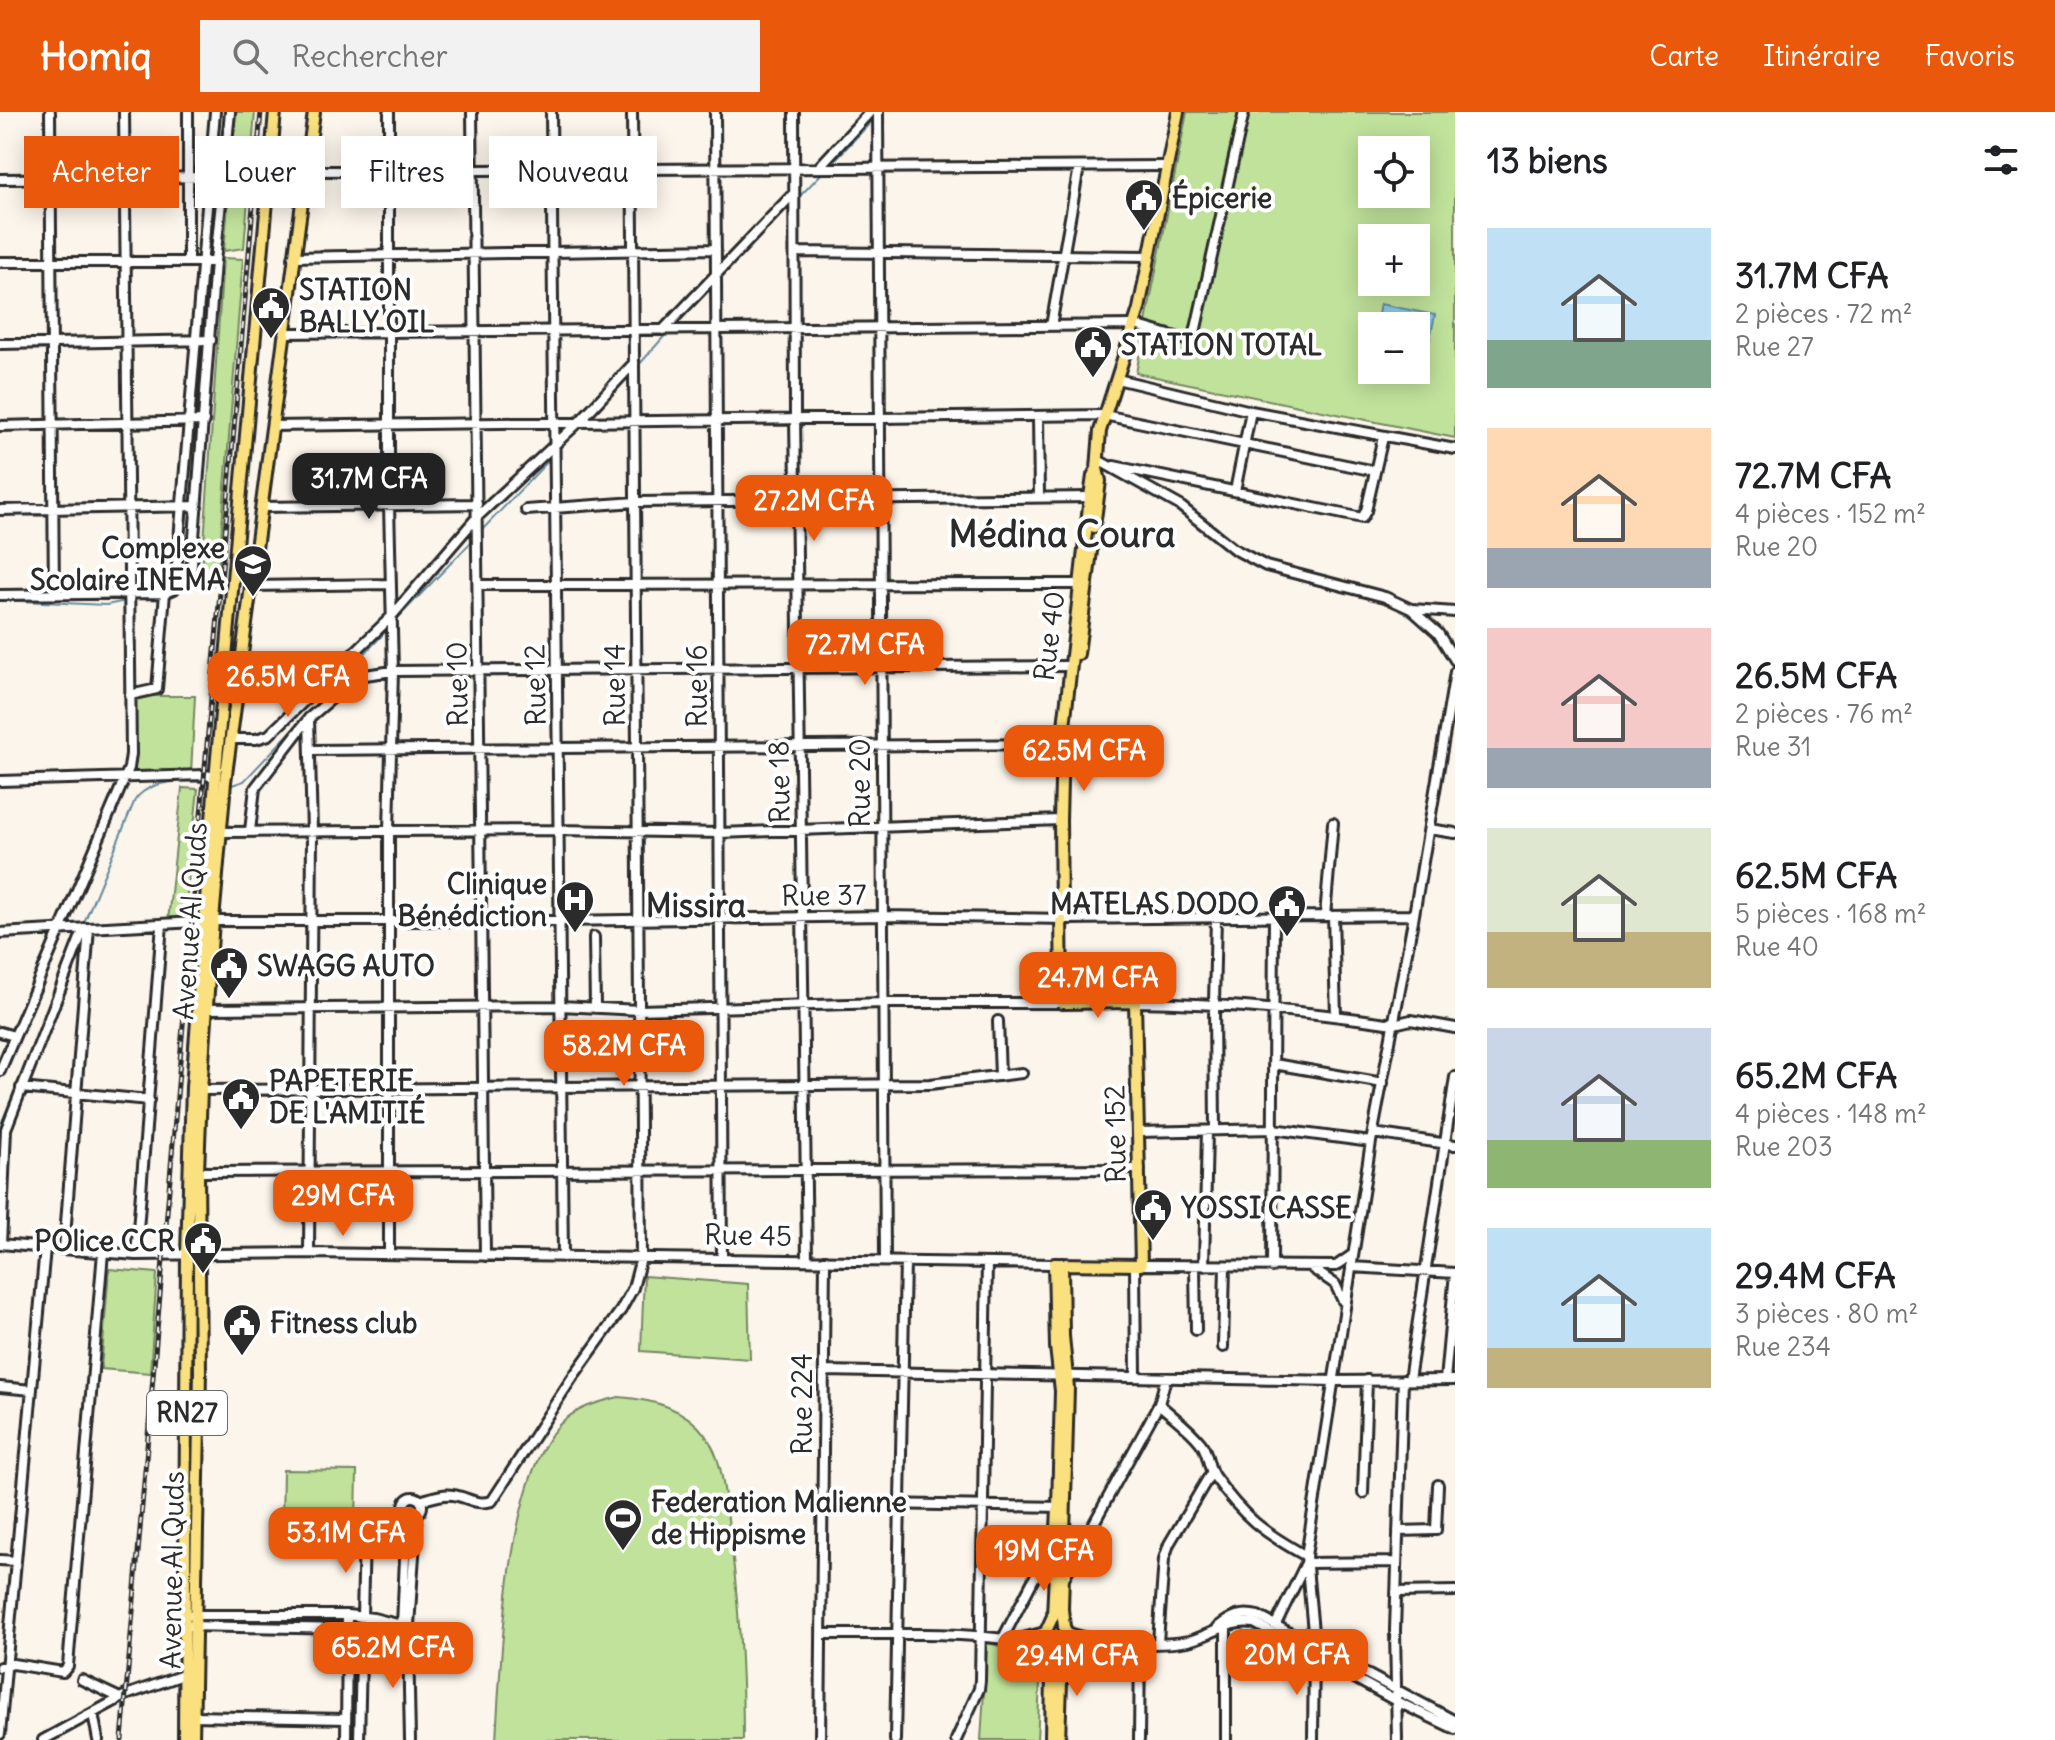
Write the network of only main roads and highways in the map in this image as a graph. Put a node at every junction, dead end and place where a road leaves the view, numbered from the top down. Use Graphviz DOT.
graph roads {
  1 [pos="275,112"];
  2 [pos="314,112"];
  3 [pos="1178,112"];
  4 [pos="1101,465"];
  5 [pos="219,780"];
  6 [pos="219,793"];
  7 [pos="1064,919"];
  8 [pos="208,922"];
  9 [pos="1135,1002"];
  10 [pos="1138,1265"];
  11 [pos="1062,1507"];
  12 [pos="190,1620"];
  13 [pos="1048,1629"];
  14 [pos="1067,1630"];
  15 [pos="1045,1649"];
  16 [pos="1065,1652"];
  17 [pos="184,1740"];
  18 [pos="193,1740"];
  19 [pos="1051,1740"];
  20 [pos="1059,1740"];
  1 -- 5 [label="main road, Avenue Al Quds / RN27"];
  2 -- 5 [label="main road, Avenue Al Quds / RN27"];
  3 -- 4 [label="main road, Rue 40"];
  4 -- 7 [label="main road, Rue 40"];
  4 -- 7 [label="main road, Rue 40"];
  5 -- 6 [label="main road, Avenue Al Quds / RN27"];
  6 -- 8 [label="main road, Avenue Al Quds / RN27"];
  6 -- 8 [label="main road, Avenue Al Quds / RN27"];
  7 -- 9 [label="main road, Rue 40"];
  8 -- 12 [label="main road, Avenue Al Quds / RN27"];
  8 -- 12 [label="main road, Avenue Al Quds / RN27"];
  9 -- 10 [label="main road, Rue 152"];
  10 -- 11 [label="main road, Rue 45"];
  11 -- 13 [label="main road"];
  11 -- 14 [label="main road"];
  12 -- 17 [label="main road, Avenue Al Quds / RN27"];
  12 -- 18 [label="main road, Avenue Al Quds / RN27"];
  13 -- 14 [label="main road"];
  13 -- 15 [label="main road"];
  14 -- 16 [label="main road"];
  15 -- 16 [label="main road"];
  15 -- 19 [label="main road"];
  16 -- 20 [label="main road"];
}
